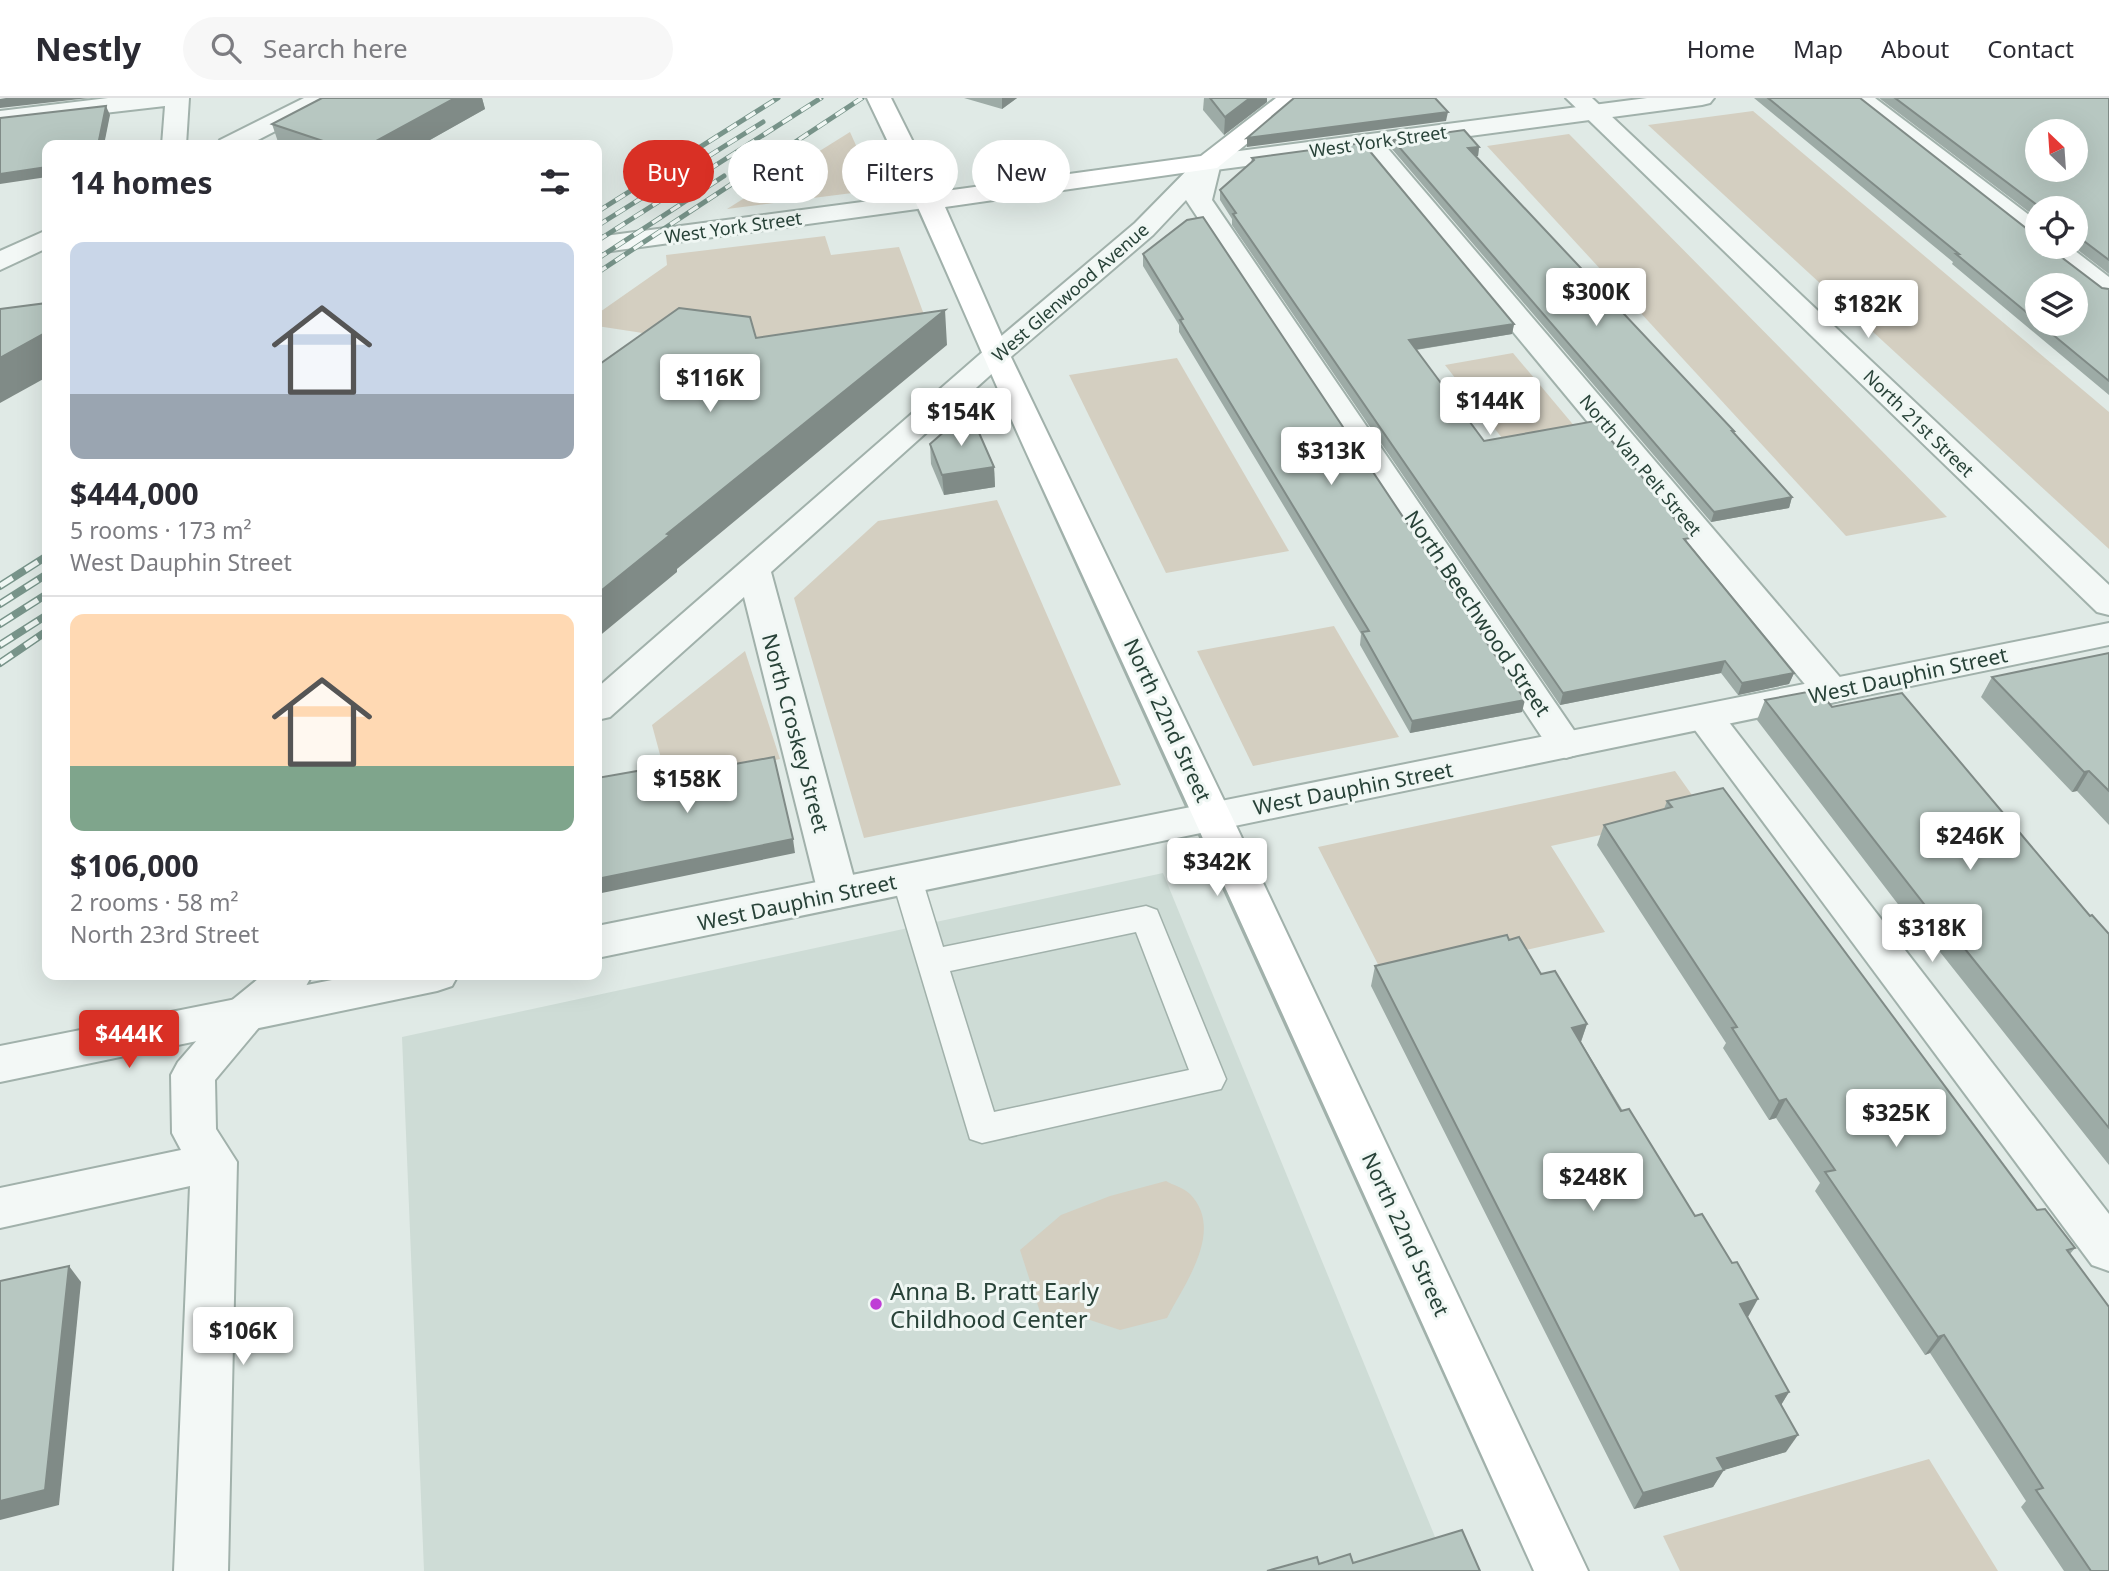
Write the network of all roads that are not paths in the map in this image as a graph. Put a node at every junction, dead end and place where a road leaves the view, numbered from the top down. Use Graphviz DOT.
graph roads {
  1 [pos="169,98"];
  2 [pos="177,98"];
  3 [pos="322,98"];
  4 [pos="879,98"];
  5 [pos="1291,98"];
  6 [pos="1702,98"];
  7 [pos="1860,98"];
  8 [pos="1585,105"];
  9 [pos="0,118"];
  10 [pos="174,140"];
  11 [pos="239,140"];
  12 [pos="900,140"];
  13 [pos="1369,142"];
  14 [pos="1208,163"];
  15 [pos="958,197"];
  16 [pos="915,203"];
  17 [pos="931,203"];
  18 [pos="2025,225"];
  19 [pos="42,241"];
  20 [pos="602,244"];
  21 [pos="2069,259"];
  22 [pos="0,262"];
  23 [pos="2109,290"];
  24 [pos="996,355"];
  25 [pos="754,572"];
  26 [pos="2109,604"];
  27 [pos="2109,634"];
  28 [pos="1831,691"];
  29 [pos="602,704"];
  30 [pos="1705,717"];
  31 [pos="1566,745"];
  32 [pos="1213,817"];
  33 [pos="907,879"];
  34 [pos="838,893"];
  35 [pos="602,941"];
  36 [pos="932,962"];
  37 [pos="285,980"];
  38 [pos="413,980"];
  39 [pos="246,1013"];
  40 [pos="0,1064"];
  41 [pos="214,1161"];
  42 [pos="0,1208"];
  43 [pos="2109,1250"];
  44 [pos="201,1571"];
  45 [pos="1561,1571"];
  1 -- 9 [label="street"];
  2 -- 10 [label="street"];
  3 -- 11 [label="street"];
  4 -- 12 [label="main road, North 22nd Street"];
  5 -- 14 [label="main road, West Glenwood Avenue"];
  6 -- 8 [label="street, West York Street"];
  7 -- 18 [label="street"];
  8 -- 13 [label="street, West York Street"];
  8 -- 26 [label="street, North 21st Street"];
  13 -- 14 [label="street, West York Street"];
  13 -- 28 [label="street, North Van Pelt Street"];
  14 -- 15 [label="main road, West York Street"];
  14 -- 24 [label="street, West Glenwood Avenue"];
  14 -- 31 [label="street, North Beechwood Street"];
  16 -- 20 [label="street, West York Street"];
  17 -- 24 [label="main road, North 22nd Street"];
  19 -- 22 [label="street"];
  21 -- 23 [label="street"];
  24 -- 25 [label="street, West Glenwood Avenue"];
  24 -- 32 [label="main road, North 22nd Street"];
  25 -- 29 [label="street, West Glenwood Avenue"];
  25 -- 34 [label="street, North Croskey Street"];
  27 -- 28 [label="street, West Dauphin Street"];
  28 -- 30 [label="street, West Dauphin Street"];
  30 -- 31 [label="street, West Dauphin Street"];
  30 -- 43 [label="street"];
  31 -- 32 [label="street, West Dauphin Street"];
  32 -- 33 [label="street, West Dauphin Street"];
  32 -- 45 [label="main road, North 22nd Street"];
  33 -- 34 [label="street, West Dauphin Street"];
  33 -- 36 [label="lane"];
  34 -- 35 [label="street, West Dauphin Street"];
  36 -- 36 [label="lane"];
  37 -- 39 [label="street"];
  38 -- 39 [label="street"];
  39 -- 40 [label="street"];
  39 -- 41 [label="street"];
  41 -- 42 [label="street"];
  41 -- 44 [label="street"];
}
